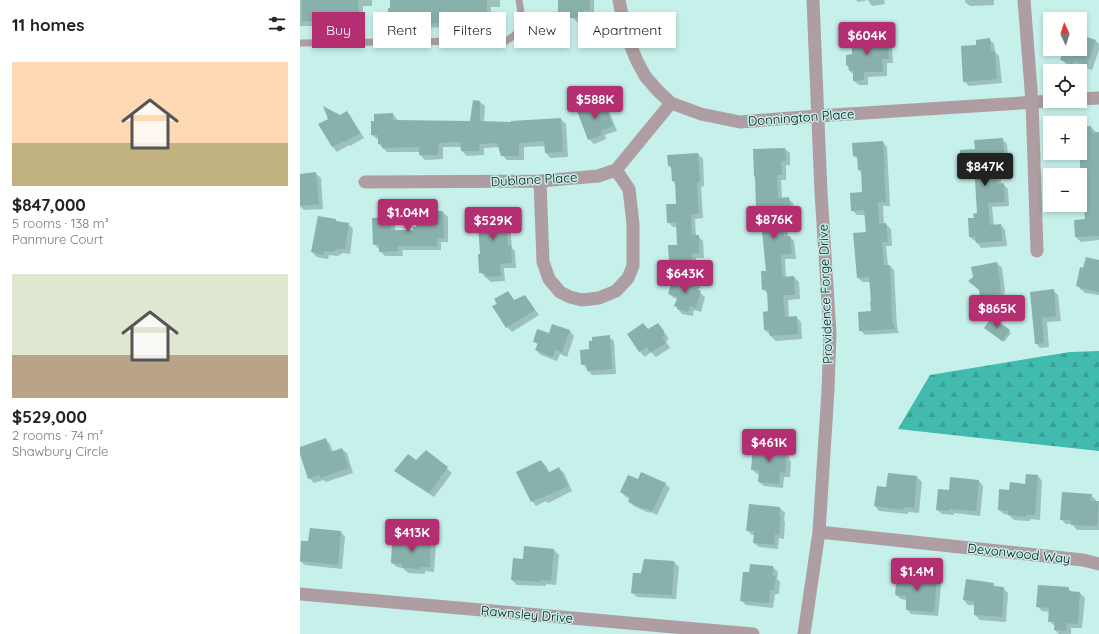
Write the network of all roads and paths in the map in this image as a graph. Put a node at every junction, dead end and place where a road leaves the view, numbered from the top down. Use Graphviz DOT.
graph roads {
  1 [pos="519,0"];
  2 [pos="619,0"];
  3 [pos="813,0"];
  4 [pos="1024,0"];
  5 [pos="300,43"];
  6 [pos="1099,98"];
  7 [pos="1087,99"];
  8 [pos="1043,101"];
  9 [pos="1032,102"];
  10 [pos="671,103"];
  11 [pos="817,116"];
  12 [pos="616,170"];
  13 [pos="540,181"];
  14 [pos="365,182"];
  15 [pos="1037,251"];
  16 [pos="819,532"];
  17 [pos="1099,564"];
  18 [pos="300,594"];
  19 [pos="753,634"];
  20 [pos="804,634"];
  1 -- 5 [label="lane"];
  2 -- 10 [label="street, Donnington Place"];
  3 -- 11 [label="street, Providence Forge Drive"];
  4 -- 9 [label="street"];
  6 -- 7 [label="street"];
  8 -- 9 [label="street, Donnington Place"];
  9 -- 11 [label="street, Donnington Place"];
  9 -- 15 [label="street"];
  10 -- 11 [label="street, Donnington Place"];
  10 -- 12 [label="street"];
  11 -- 16 [label="street, Providence Forge Drive"];
  12 -- 13 [label="street, Dublane Place"];
  12 -- 13 [label="street"];
  13 -- 14 [label="street, Dublane Place"];
  16 -- 17 [label="street, Devonwood Way"];
  16 -- 20 [label="street, Providence Forge Drive"];
  18 -- 19 [label="street, Rawnsley Drive"];
}
